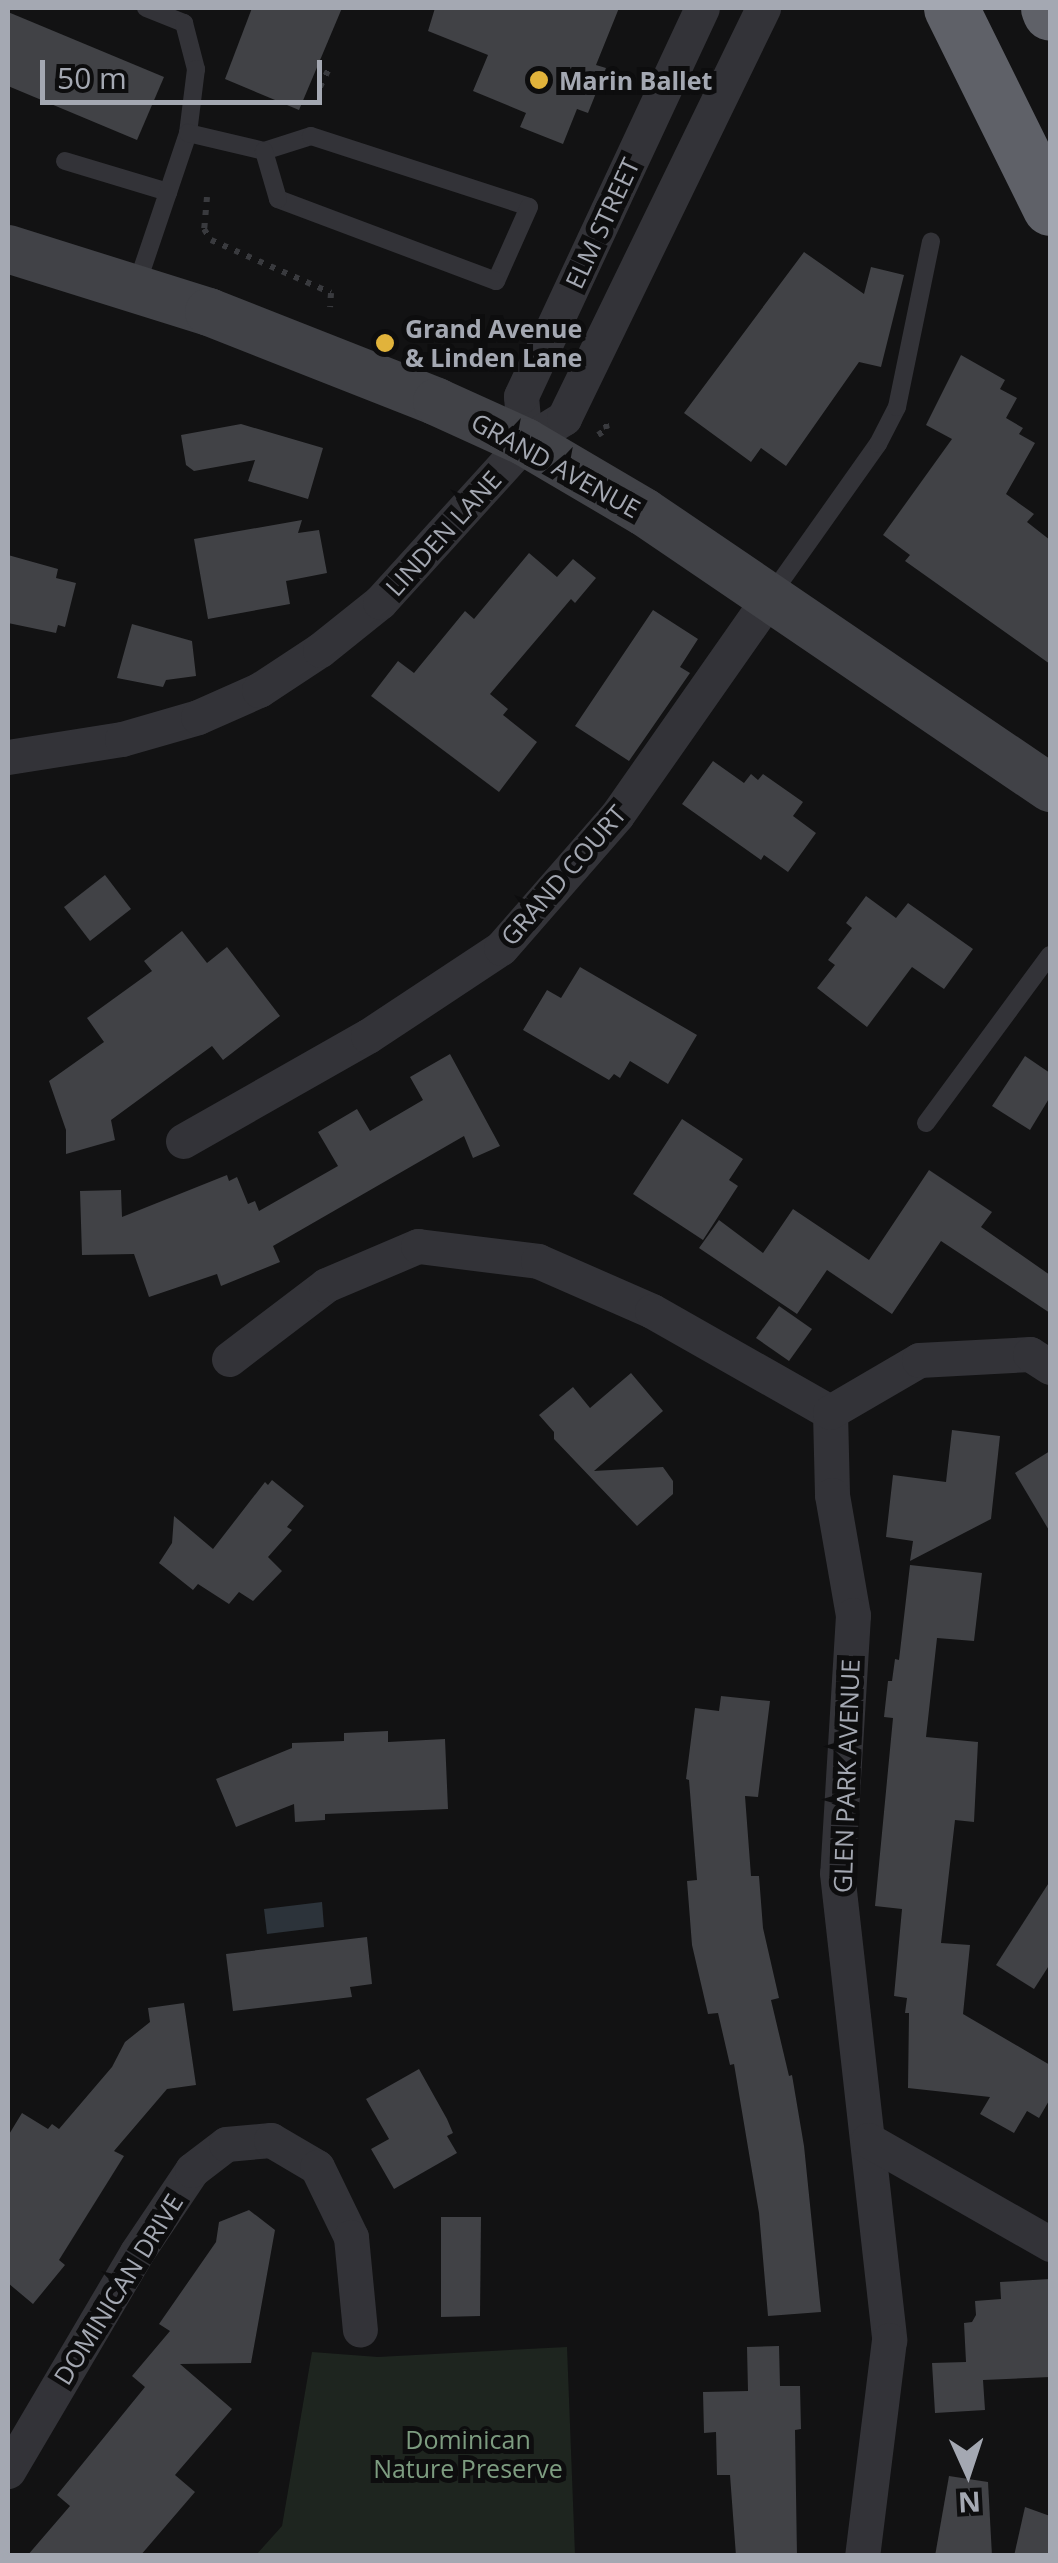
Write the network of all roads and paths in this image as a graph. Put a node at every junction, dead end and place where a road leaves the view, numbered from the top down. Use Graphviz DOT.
graph roads {
  1 [pos="146,8"];
  2 [pos="702,8"];
  3 [pos="762,8"];
  4 [pos="951,8"];
  5 [pos="331,64"];
  6 [pos="320,87"];
  7 [pos="188,132"];
  8 [pos="264,151"];
  9 [pos="65,161"];
  10 [pos="168,192"];
  11 [pos="207,197"];
  12 [pos="1050,208"];
  13 [pos="931,241"];
  14 [pos="8,249"];
  15 [pos="136,289"];
  16 [pos="330,308"];
  17 [pos="607,429"];
  18 [pos="598,435"];
  19 [pos="525,442"];
  20 [pos="771,596"];
  21 [pos="8,756"];
  22 [pos="1050,788"];
  23 [pos="1050,955"];
  24 [pos="926,1123"];
  25 [pos="183,1141"];
  26 [pos="229,1359"];
  27 [pos="1050,1368"];
  28 [pos="830,1412"];
  29 [pos="868,2140"];
  30 [pos="1050,2244"];
  31 [pos="360,2330"];
  32 [pos="8,2471"];
  33 [pos="862,2556"];
  1 -- 7 [label="lane"];
  2 -- 19 [label="street, ELM STREET"];
  3 -- 19 [label="street, LINDEN LANE"];
  4 -- 12 [label="highway"];
  5 -- 6 [label="path"];
  7 -- 8 [label="lane"];
  7 -- 10 [label="lane"];
  8 -- 8 [label="lane"];
  9 -- 10 [label="lane"];
  10 -- 15 [label="lane"];
  11 -- 16 [label="path"];
  13 -- 20 [label="lane"];
  14 -- 15 [label="street, GRAND AVENUE"];
  15 -- 19 [label="street, GRAND AVENUE"];
  17 -- 18 [label="path"];
  19 -- 20 [label="street, GRAND AVENUE"];
  19 -- 21 [label="street, LINDEN LANE"];
  20 -- 22 [label="street, GRAND AVENUE"];
  20 -- 25 [label="street, GRAND COURT"];
  23 -- 24 [label="lane"];
  26 -- 28 [label="street"];
  27 -- 28 [label="street"];
  28 -- 29 [label="street, GLEN PARK AVENUE"];
  29 -- 30 [label="street"];
  29 -- 33 [label="street, GLEN PARK AVENUE"];
  31 -- 32 [label="street, DOMINICAN DRIVE"];
}
